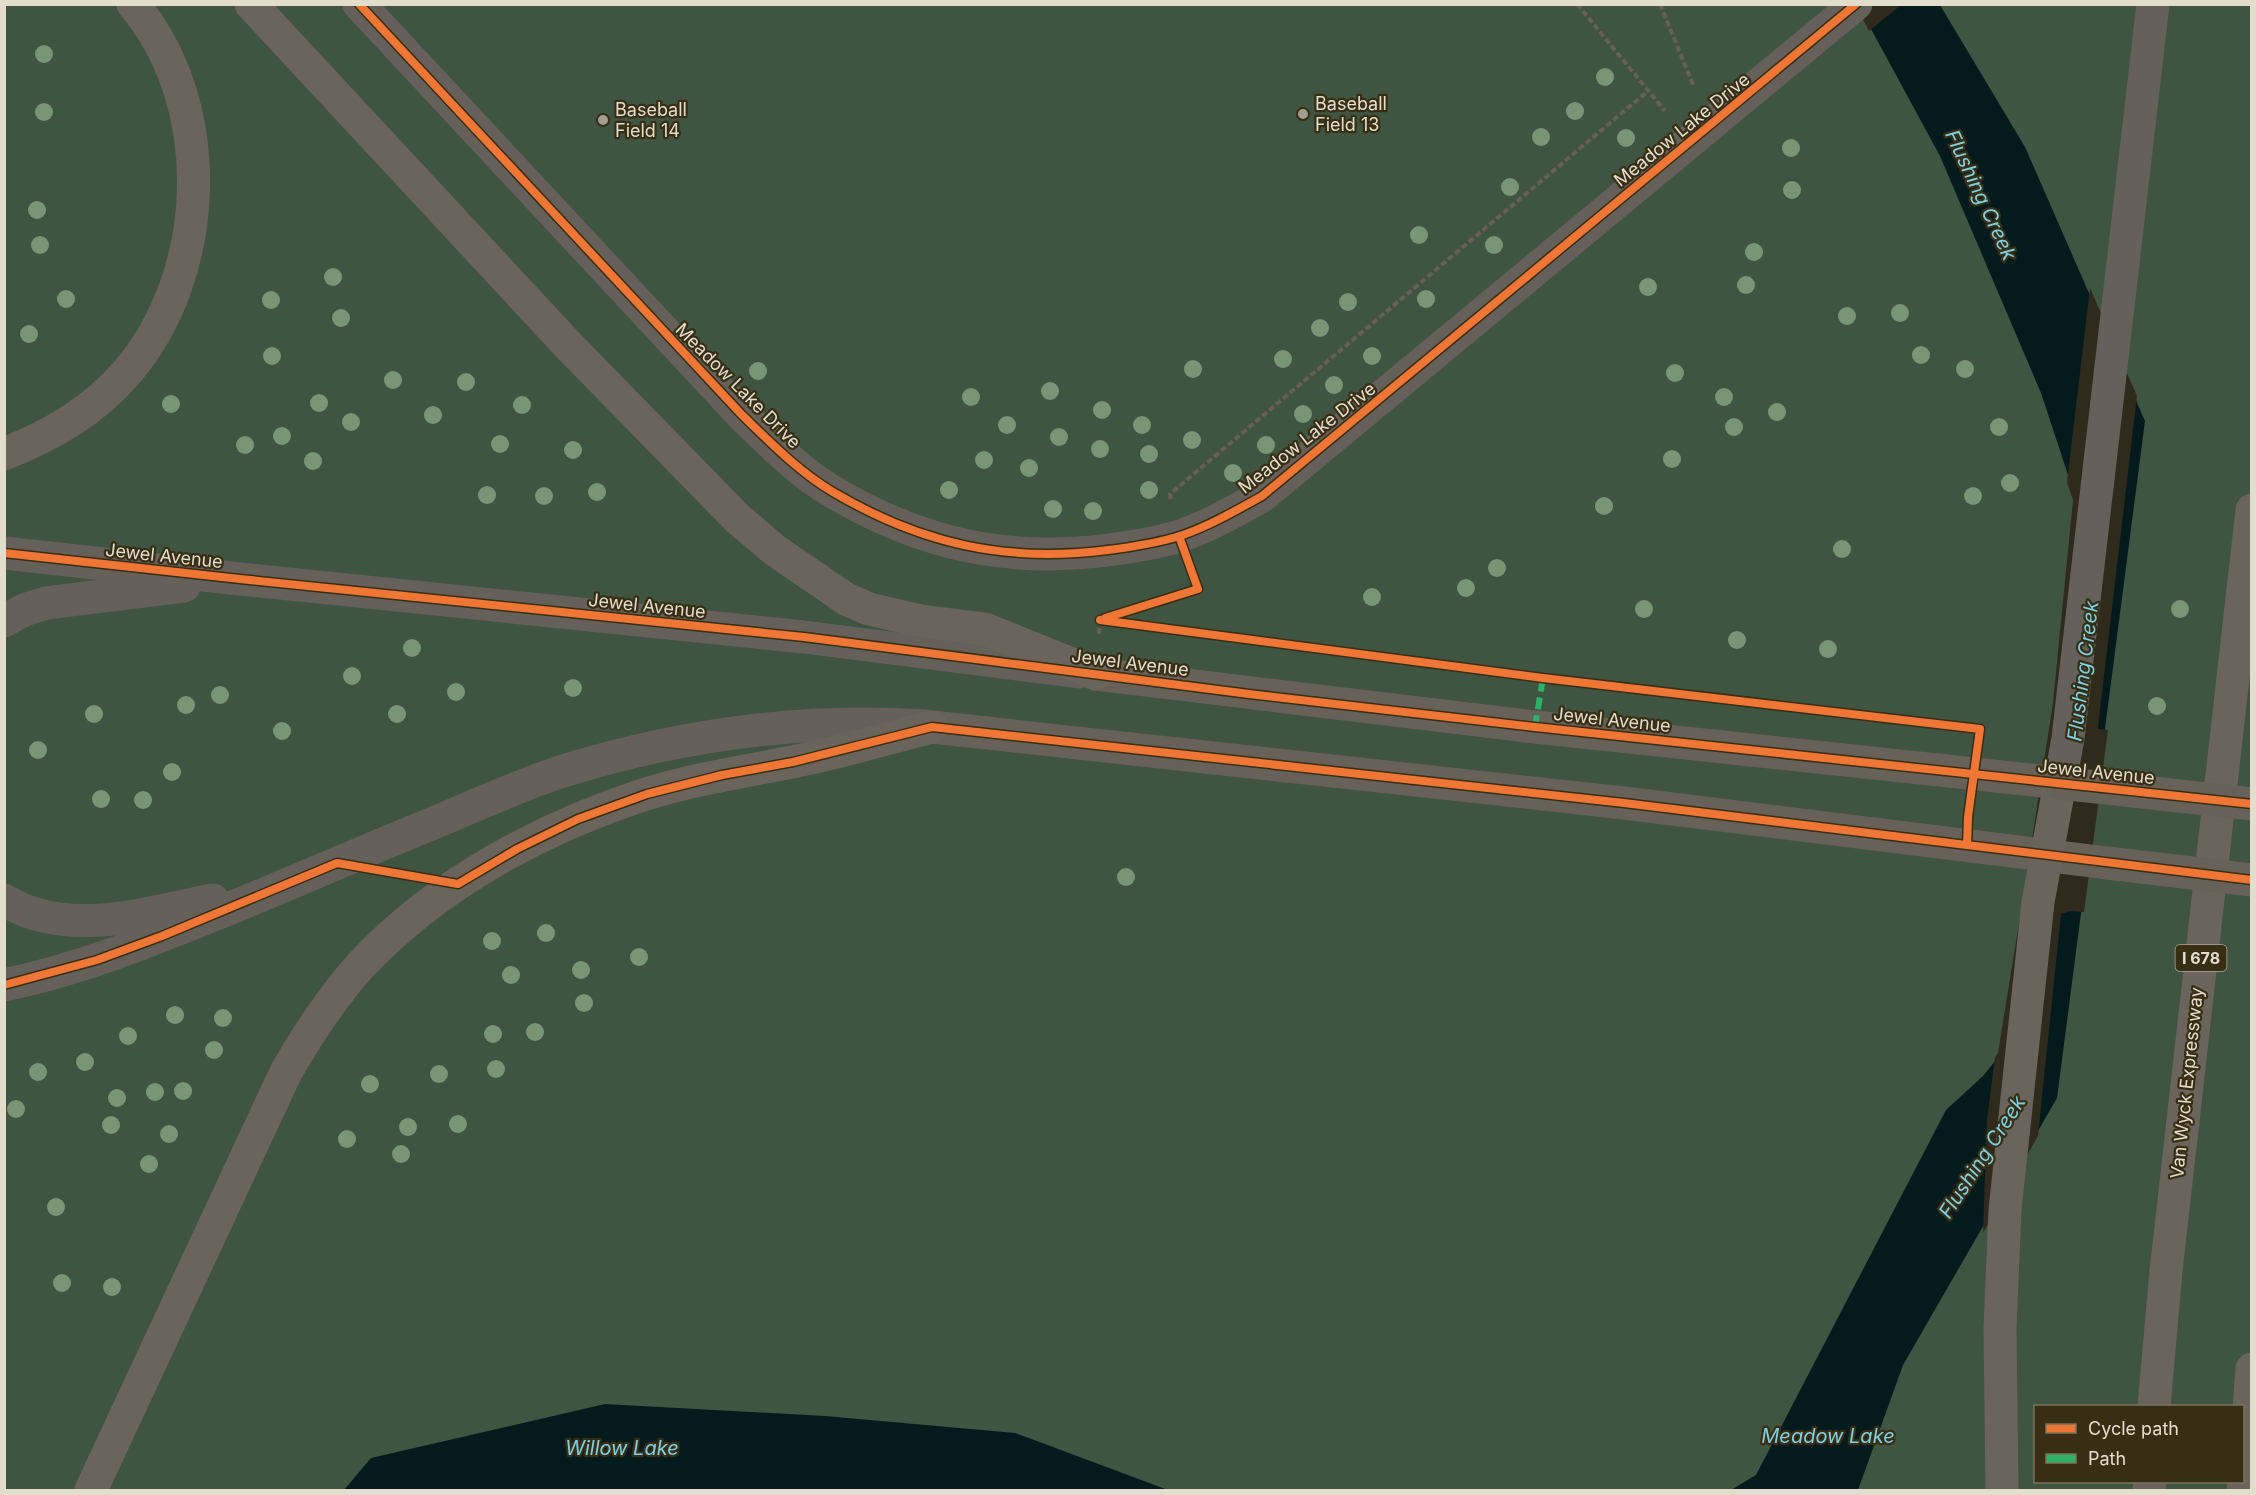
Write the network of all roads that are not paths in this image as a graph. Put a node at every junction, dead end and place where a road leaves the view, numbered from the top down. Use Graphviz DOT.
graph roads {
  1 [pos="133,4"];
  2 [pos="252,4"];
  3 [pos="359,4"];
  4 [pos="1856,4"];
  5 [pos="2153,4"];
  6 [pos="4,454"];
  7 [pos="2252,510"];
  8 [pos="4,553"];
  9 [pos="240,579"];
  10 [pos="4,621"];
  11 [pos="1096,674"];
  12 [pos="932,727"];
  13 [pos="2060,783"];
  14 [pos="2252,804"];
  15 [pos="2048,855"];
  16 [pos="2252,880"];
  17 [pos="290,884"];
  18 [pos="4,900"];
  19 [pos="4,985"];
  20 [pos="2252,1369"];
  21 [pos="2154,1405"];
  22 [pos="2244,1477"];
  23 [pos="91,1491"];
  24 [pos="2002,1491"];
  1 -- 6 [label="highway"];
  2 -- 11 [label="highway"];
  3 -- 4 [label="street, Meadow Lake Drive"];
  5 -- 13 [label="street"];
  7 -- 21 [label="highway, Van Wyck Expressway / I 678"];
  8 -- 9 [label="street, Jewel Avenue"];
  9 -- 10 [label="street"];
  9 -- 11 [label="street, Jewel Avenue"];
  11 -- 13 [label="main road, Jewel Avenue"];
  12 -- 15 [label="main road"];
  12 -- 17 [label="street"];
  12 -- 23 [label="highway"];
  13 -- 14 [label="main road, Jewel Avenue, bridge"];
  13 -- 15 [label="highway"];
  15 -- 16 [label="main road, bridge"];
  15 -- 24 [label="highway"];
  17 -- 18 [label="street"];
  17 -- 19 [label="street"];
  20 -- 22 [label="highway"];
}
